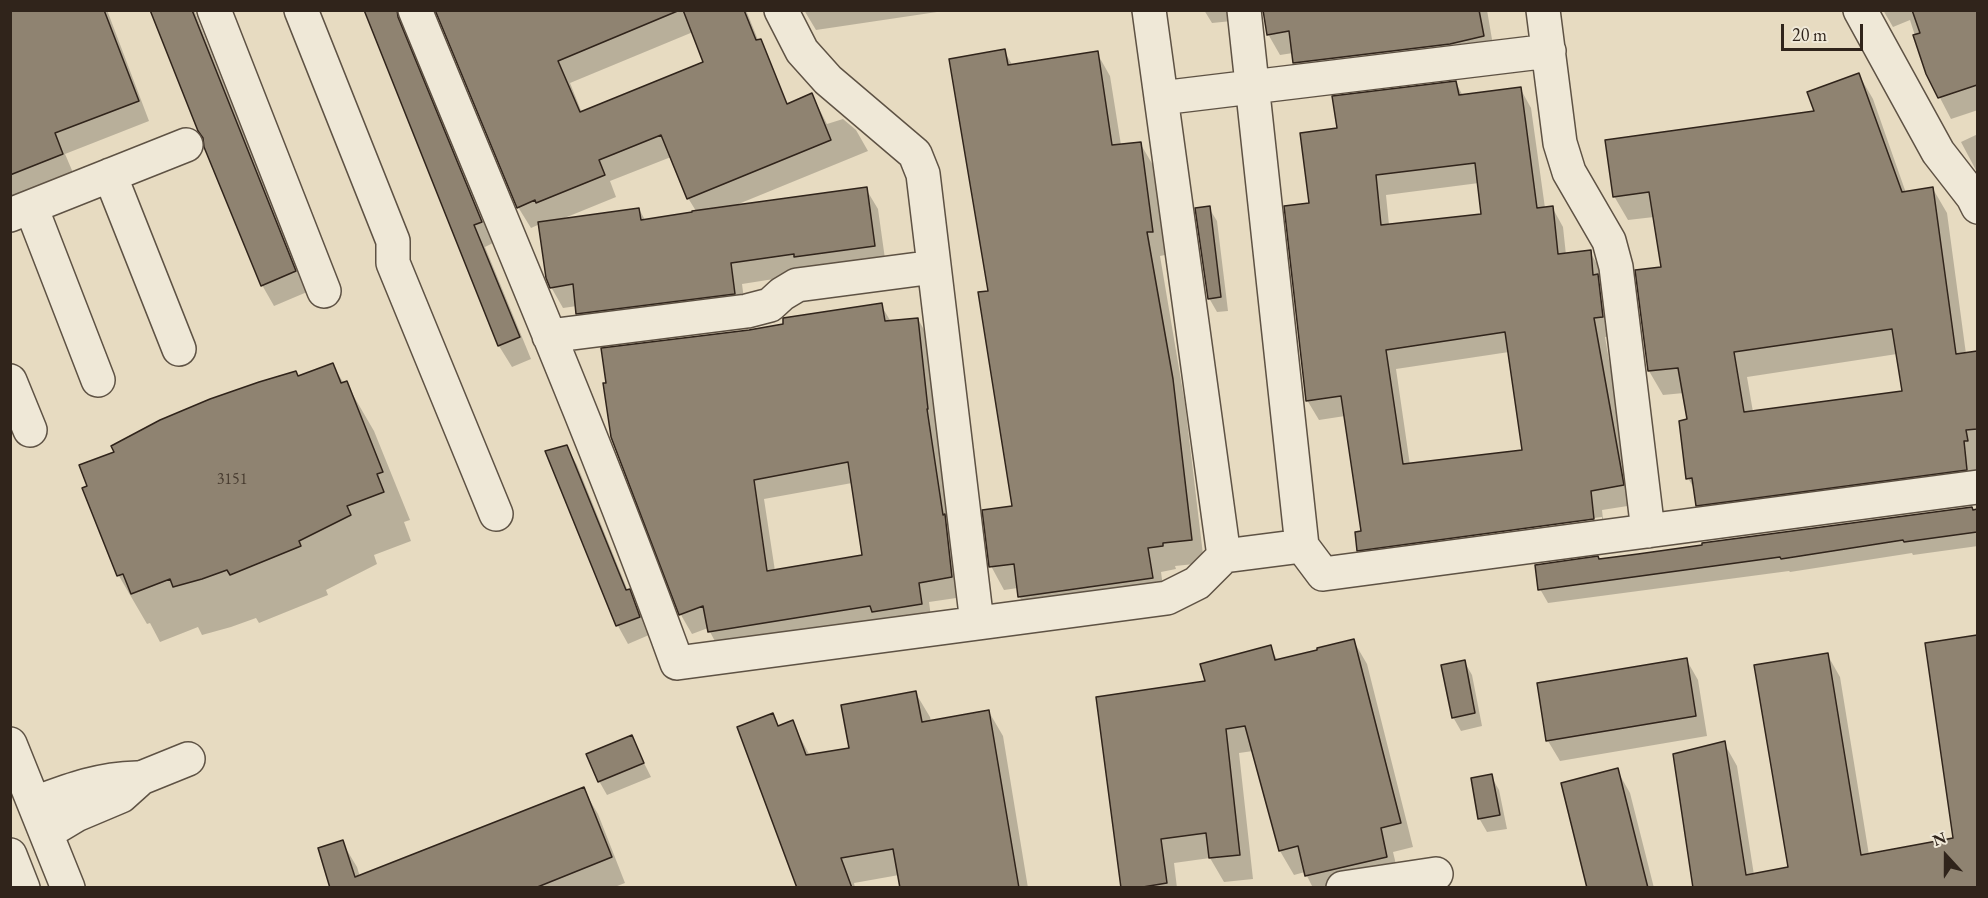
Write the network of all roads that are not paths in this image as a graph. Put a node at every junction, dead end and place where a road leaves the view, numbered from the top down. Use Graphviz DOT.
graph roads {
  1 [pos="214,10"];
  2 [pos="301,10"];
  3 [pos="415,10"];
  4 [pos="781,10"];
  5 [pos="1149,10"];
  6 [pos="1244,10"];
  7 [pos="1543,10"];
  8 [pos="1860,10"];
  9 [pos="1549,51"];
  10 [pos="1252,86"];
  11 [pos="1161,98"];
  12 [pos="186,145"];
  13 [pos="110,175"];
  14 [pos="1977,207"];
  15 [pos="21,211"];
  16 [pos="934,267"];
  17 [pos="324,291"];
  18 [pos="549,336"];
  19 [pos="179,349"];
  20 [pos="98,380"];
  21 [pos="10,381"];
  22 [pos="30,430"];
  23 [pos="1977,487"];
  24 [pos="496,514"];
  25 [pos="1648,531"];
  26 [pos="1302,546"];
  27 [pos="1224,556"];
  28 [pos="977,623"];
  29 [pos="10,744"];
  30 [pos="188,759"];
  31 [pos="40,818"];
  32 [pos="10,855"];
  33 [pos="1436,874"];
  34 [pos="24,888"];
  35 [pos="68,888"];
  36 [pos="1343,888"];
  1 -- 17 [label="street"];
  2 -- 24 [label="street"];
  3 -- 18 [label="street"];
  4 -- 16 [label="street"];
  5 -- 11 [label="street"];
  6 -- 10 [label="street"];
  7 -- 9 [label="street"];
  8 -- 14 [label="street"];
  9 -- 10 [label="street"];
  9 -- 25 [label="street"];
  10 -- 11 [label="street"];
  10 -- 26 [label="street"];
  11 -- 27 [label="street"];
  12 -- 13 [label="street"];
  13 -- 15 [label="street"];
  13 -- 19 [label="street"];
  15 -- 20 [label="street"];
  16 -- 18 [label="street"];
  16 -- 28 [label="street"];
  18 -- 28 [label="street"];
  21 -- 22 [label="street"];
  23 -- 25 [label="street"];
  25 -- 26 [label="street"];
  26 -- 27 [label="street"];
  27 -- 28 [label="street"];
  29 -- 31 [label="street"];
  30 -- 31 [label="street"];
  31 -- 35 [label="street"];
  32 -- 34 [label="street"];
  33 -- 36 [label="street"];
}
